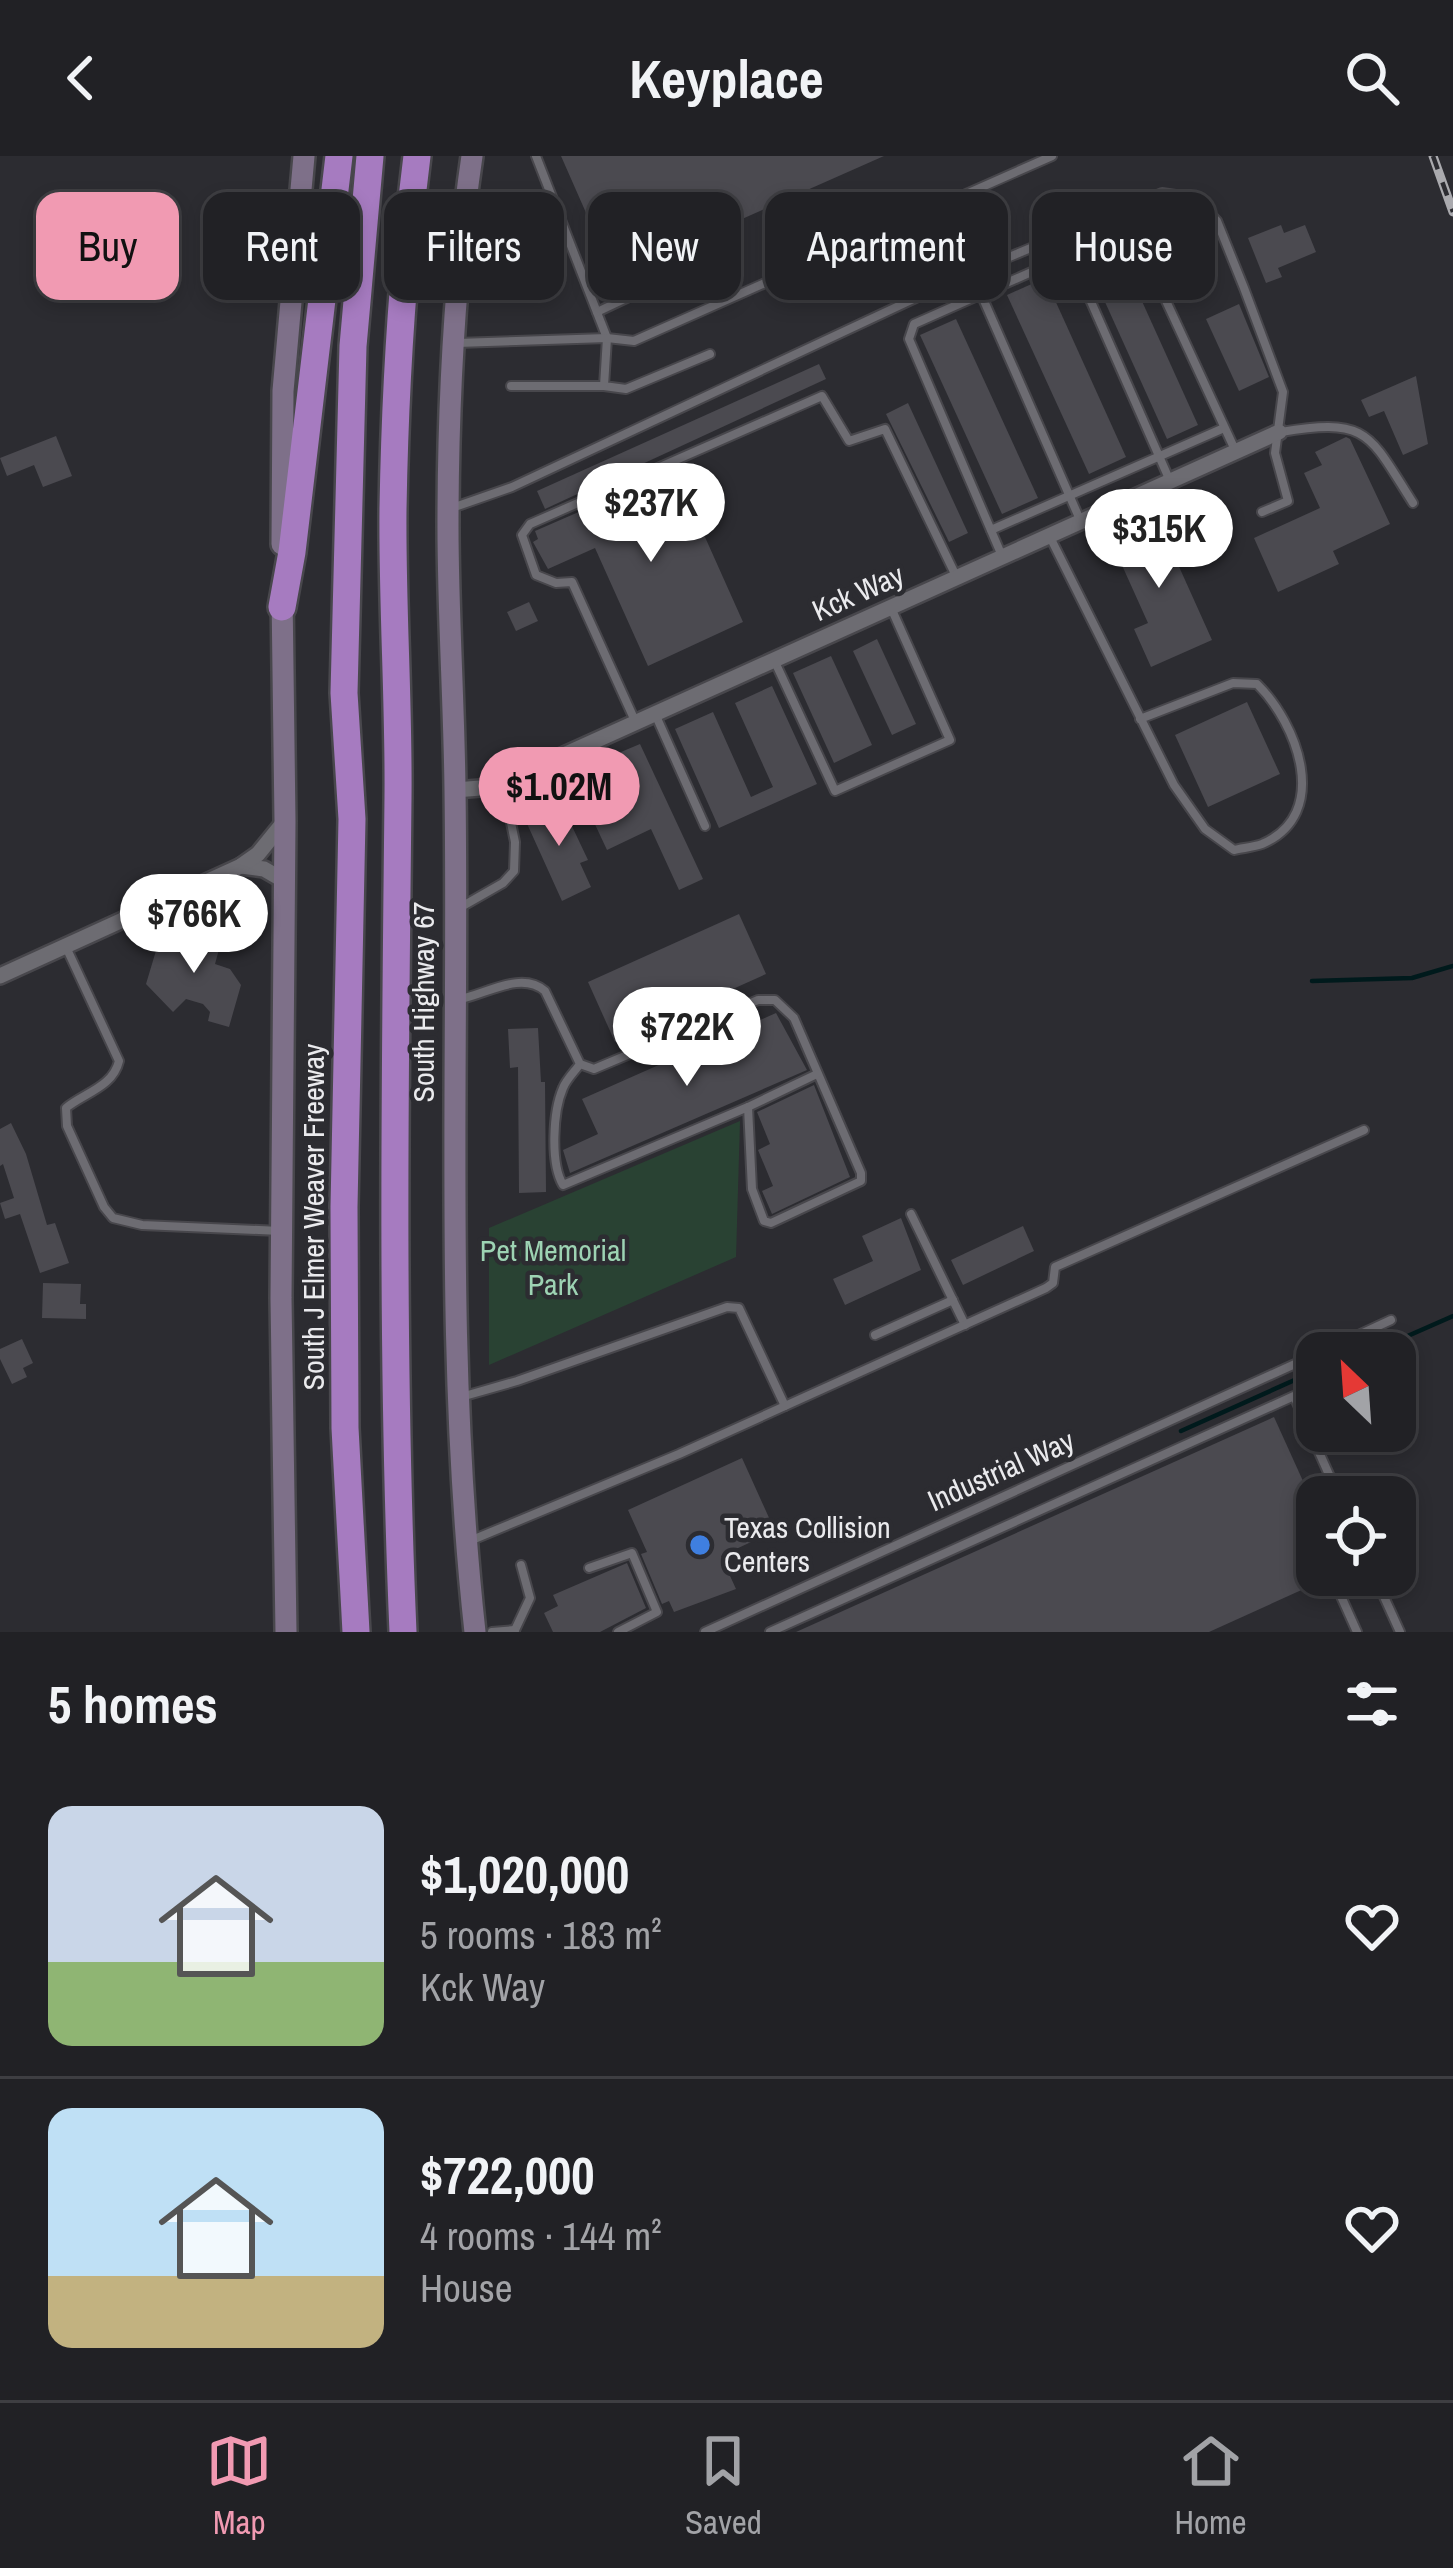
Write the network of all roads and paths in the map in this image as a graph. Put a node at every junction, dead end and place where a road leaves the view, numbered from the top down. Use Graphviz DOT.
graph roads {
  1 [pos="304,156"];
  2 [pos="339,156"];
  3 [pos="370,156"];
  4 [pos="416,156"];
  5 [pos="472,156"];
  6 [pos="536,156"];
  7 [pos="1052,156"];
  8 [pos="622,300"];
  9 [pos="968,300"];
  10 [pos="984,300"];
  11 [pos="1090,300"];
  12 [pos="1166,300"];
  13 [pos="597,312"];
  14 [pos="607,338"];
  15 [pos="453,344"];
  16 [pos="710,354"];
  17 [pos="511,386"];
  18 [pos="604,386"];
  19 [pos="1225,428"];
  20 [pos="1280,432"];
  21 [pos="1236,452"];
  22 [pos="1160,457"];
  23 [pos="1170,482"];
  24 [pos="1070,496"];
  25 [pos="1412,503"];
  26 [pos="448,510"];
  27 [pos="1262,512"];
  28 [pos="1081,522"];
  29 [pos="991,530"];
  30 [pos="1050,536"];
  31 [pos="1003,557"];
  32 [pos="957,578"];
  33 [pos="282,607"];
  34 [pos="891,608"];
  35 [pos="775,660"];
  36 [pos="655,714"];
  37 [pos="1140,719"];
  38 [pos="636,723"];
  39 [pos="502,783"];
  40 [pos="455,790"];
  41 [pos="285,821"];
  42 [pos="705,826"];
  43 [pos="241,866"];
  44 [pos="284,880"];
  45 [pos="455,911"];
  46 [pos="65,946"];
  47 [pos="0,976"];
  48 [pos="454,1001"];
  49 [pos="580,1064"];
  50 [pos="818,1073"];
  51 [pos="748,1107"];
  52 [pos="1364,1130"];
  53 [pos="911,1214"];
  54 [pos="281,1231"];
  55 [pos="952,1300"];
  56 [pos="1391,1321"];
  57 [pos="964,1324"];
  58 [pos="1367,1332"];
  59 [pos="875,1335"];
  60 [pos="1296,1364"];
  61 [pos="457,1398"];
  62 [pos="785,1406"];
  63 [pos="1330,1476"];
  64 [pos="465,1543"];
  65 [pos="521,1565"];
  66 [pos="589,1568"];
  67 [pos="1341,1596"];
  68 [pos="1384,1596"];
  69 [pos="517,1631"];
  70 [pos="286,1632"];
  71 [pos="356,1632"];
  72 [pos="403,1632"];
  73 [pos="475,1632"];
  74 [pos="492,1632"];
  75 [pos="618,1632"];
  76 [pos="705,1632"];
  77 [pos="770,1632"];
  78 [pos="1357,1632"];
  79 [pos="1400,1632"];
  1 -- 33 [label="main road"];
  2 -- 33 [label="highway"];
  3 -- 71 [label="highway, South J Elmer Weaver Freeway"];
  4 -- 72 [label="highway"];
  5 -- 15 [label="main road, South Highway 67"];
  6 -- 13 [label="lane"];
  7 -- 14 [label="lane"];
  8 -- 13 [label="lane"];
  9 -- 29 [label="lane"];
  10 -- 24 [label="lane"];
  11 -- 22 [label="lane"];
  12 -- 19 [label="lane"];
  13 -- 14 [label="lane"];
  14 -- 15 [label="lane"];
  14 -- 18 [label="lane"];
  15 -- 26 [label="main road, South Highway 67"];
  16 -- 18 [label="lane"];
  17 -- 18 [label="lane"];
  19 -- 21 [label="lane"];
  19 -- 22 [label="lane"];
  20 -- 21 [label="street, Kck Way"];
  20 -- 25 [label="lane"];
  20 -- 26 [label="lane"];
  20 -- 27 [label="lane"];
  21 -- 23 [label="street, Kck Way"];
  22 -- 23 [label="lane"];
  22 -- 24 [label="lane"];
  23 -- 28 [label="street, Kck Way"];
  24 -- 28 [label="lane"];
  24 -- 29 [label="lane"];
  26 -- 40 [label="main road, South Highway 67"];
  28 -- 30 [label="street, Kck Way"];
  29 -- 31 [label="lane"];
  30 -- 31 [label="street, Kck Way"];
  30 -- 37 [label="lane"];
  31 -- 32 [label="street, Kck Way"];
  32 -- 34 [label="street, Kck Way"];
  32 -- 38 [label="lane"];
  33 -- 41 [label="main road"];
  34 -- 35 [label="street, Kck Way"];
  34 -- 35 [label="lane"];
  35 -- 36 [label="street, Kck Way"];
  36 -- 38 [label="street, Kck Way"];
  36 -- 42 [label="lane"];
  37 -- 37 [label="lane"];
  38 -- 39 [label="street, Kck Way"];
  39 -- 40 [label="street, Kck Way"];
  39 -- 45 [label="lane"];
  40 -- 45 [label="main road, South Highway 67"];
  41 -- 43 [label="street"];
  41 -- 44 [label="main road"];
  43 -- 44 [label="street"];
  43 -- 46 [label="street"];
  44 -- 54 [label="main road"];
  45 -- 48 [label="main road, South Highway 67"];
  46 -- 47 [label="street"];
  46 -- 54 [label="lane"];
  48 -- 49 [label="lane"];
  48 -- 61 [label="main road, South Highway 67"];
  49 -- 50 [label="lane"];
  49 -- 51 [label="lane"];
  50 -- 51 [label="lane"];
  50 -- 51 [label="lane"];
  52 -- 57 [label="lane"];
  53 -- 55 [label="lane"];
  54 -- 70 [label="main road"];
  55 -- 57 [label="lane"];
  55 -- 59 [label="lane"];
  56 -- 58 [label="lane, Industrial Way"];
  57 -- 62 [label="lane"];
  60 -- 76 [label="lane, Industrial Way"];
  61 -- 62 [label="lane"];
  61 -- 64 [label="main road, South Highway 67"];
  62 -- 64 [label="lane"];
  63 -- 77 [label="lane"];
  64 -- 73 [label="main road, South Highway 67"];
  65 -- 69 [label="lane"];
  66 -- 75 [label="lane"];
  67 -- 78 [label="lane"];
  68 -- 79 [label="lane"];
  69 -- 74 [label="lane"];
}
